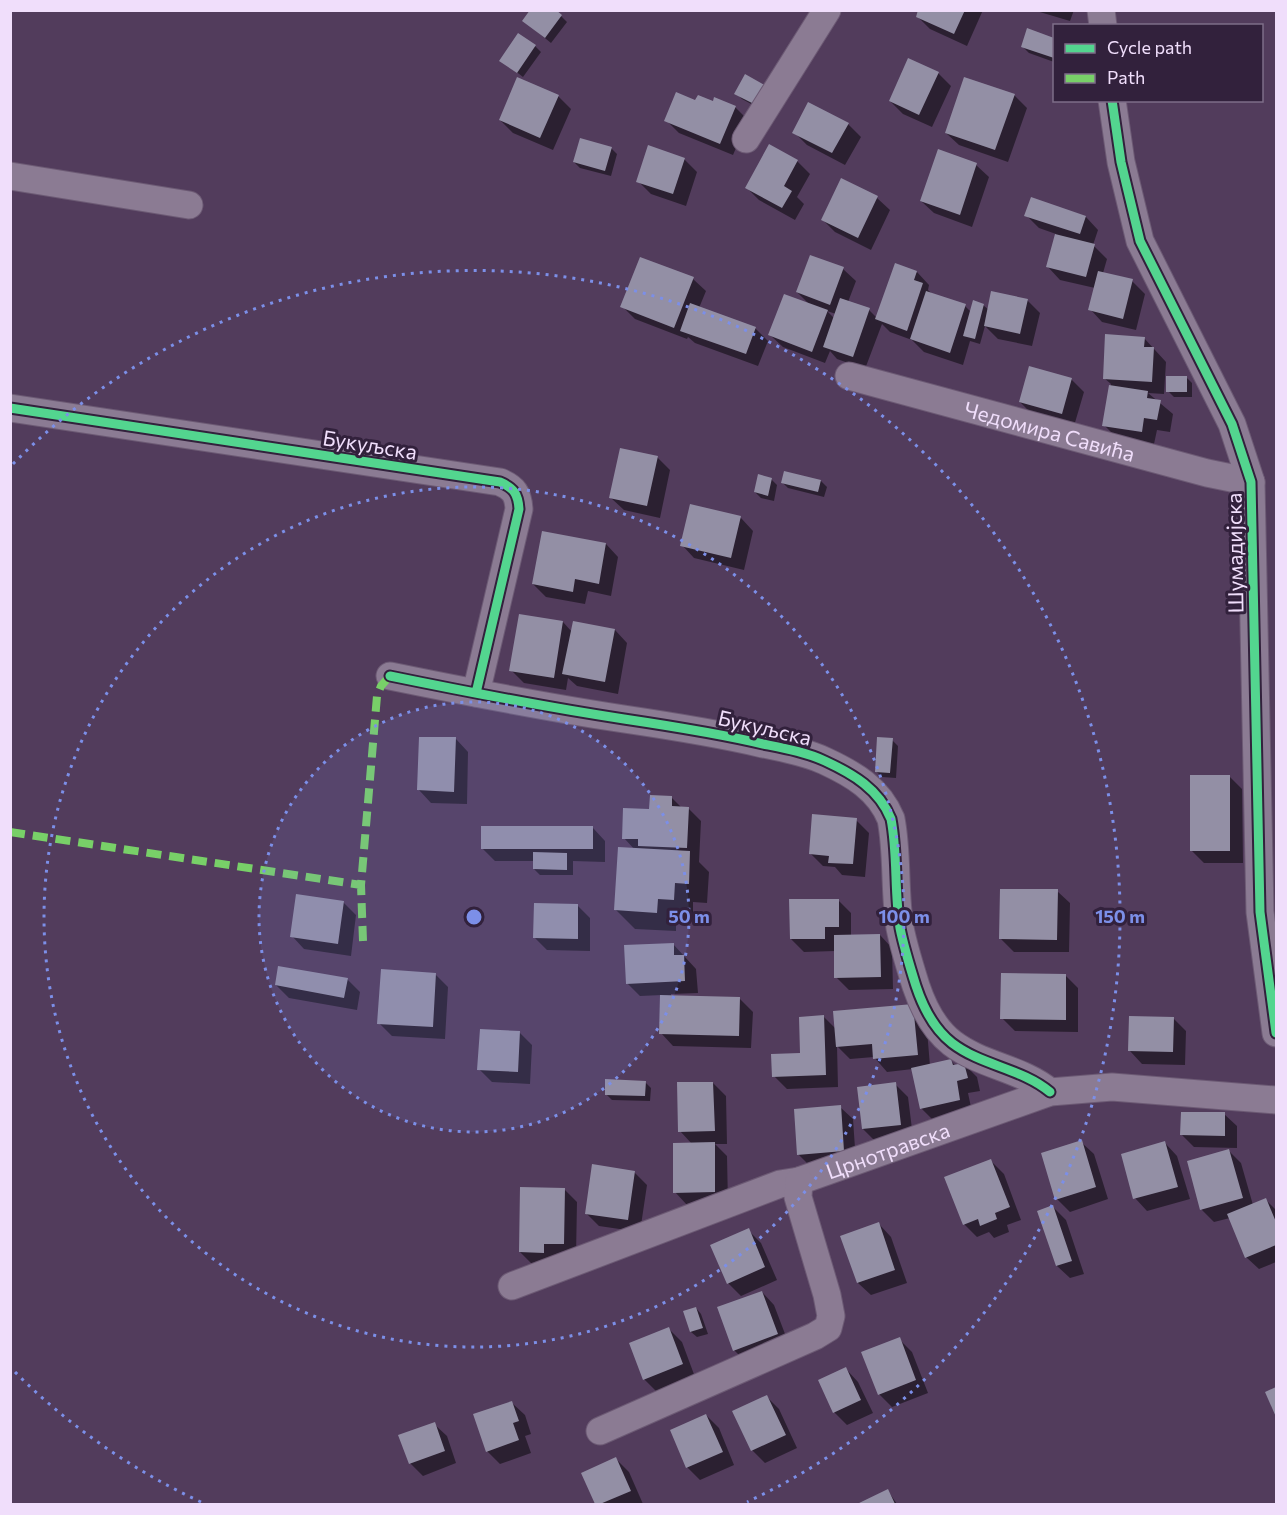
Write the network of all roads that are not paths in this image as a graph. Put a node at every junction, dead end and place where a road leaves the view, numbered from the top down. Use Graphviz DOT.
graph roads {
  1 [pos="827,10"];
  2 [pos="1113,102"];
  3 [pos="746,139"];
  4 [pos="10,177"];
  5 [pos="189,205"];
  6 [pos="849,376"];
  7 [pos="10,408"];
  8 [pos="1251,482"];
  9 [pos="390,676"];
  10 [pos="476,693"];
  11 [pos="1276,1033"];
  12 [pos="1050,1092"];
  13 [pos="1276,1100"];
  14 [pos="799,1181"];
  15 [pos="512,1286"];
  16 [pos="600,1431"];
  1 -- 3 [label="street"];
  2 -- 8 [label="street, Шумадијска"];
  4 -- 5 [label="street"];
  6 -- 8 [label="street, Чедомира Савића"];
  7 -- 10 [label="street, Букуљска"];
  8 -- 11 [label="street, Шумадијска"];
  9 -- 10 [label="street, Букуљска"];
  10 -- 12 [label="street, Букуљска"];
  12 -- 13 [label="street, Црнотравска"];
  12 -- 14 [label="street, Црнотравска"];
  14 -- 15 [label="street, Црнотравска"];
  14 -- 16 [label="street"];
}
